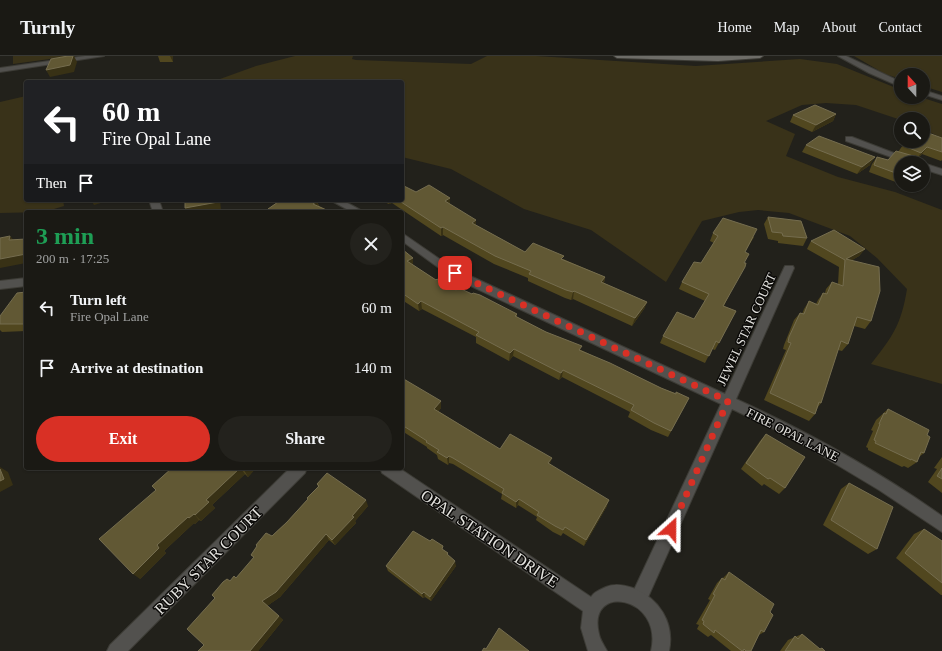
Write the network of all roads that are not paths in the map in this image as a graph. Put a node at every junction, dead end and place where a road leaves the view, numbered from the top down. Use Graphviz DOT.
graph roads {
  1 [pos="101,56"];
  2 [pos="617,56"];
  3 [pos="760,56"];
  4 [pos="841,56"];
  5 [pos="0,70"];
  6 [pos="894,82"];
  7 [pos="930,94"];
  8 [pos="942,98"];
  9 [pos="849,139"];
  10 [pos="896,156"];
  11 [pos="930,168"];
  12 [pos="942,172"];
  13 [pos="339,202"];
  14 [pos="355,210"];
  15 [pos="404,237"];
  16 [pos="789,268"];
  17 [pos="24,282"];
  18 [pos="0,285"];
  19 [pos="728,401"];
  20 [pos="298,470"];
  21 [pos="390,470"];
  22 [pos="942,525"];
  23 [pos="639,598"];
  24 [pos="593,608"];
  25 [pos="116,651"];
  26 [pos="598,651"];
  27 [pos="660,651"];
  1 -- 5 [label="street"];
  2 -- 3 [label="main road"];
  4 -- 6 [label="street"];
  7 -- 8 [label="street"];
  9 -- 10 [label="street"];
  11 -- 12 [label="street"];
  13 -- 14 [label="street"];
  15 -- 19 [label="street, FIRE OPAL LANE"];
  16 -- 19 [label="street, JEWEL STAR COURT"];
  17 -- 18 [label="street"];
  19 -- 22 [label="street, FIRE OPAL LANE"];
  19 -- 23 [label="street, JEWEL STAR COURT"];
  20 -- 25 [label="street, RUBY STAR COURT"];
  21 -- 24 [label="street, OPAL STATION DRIVE"];
  23 -- 24 [label="street"];
  23 -- 27 [label="street"];
  24 -- 26 [label="street"];
}
